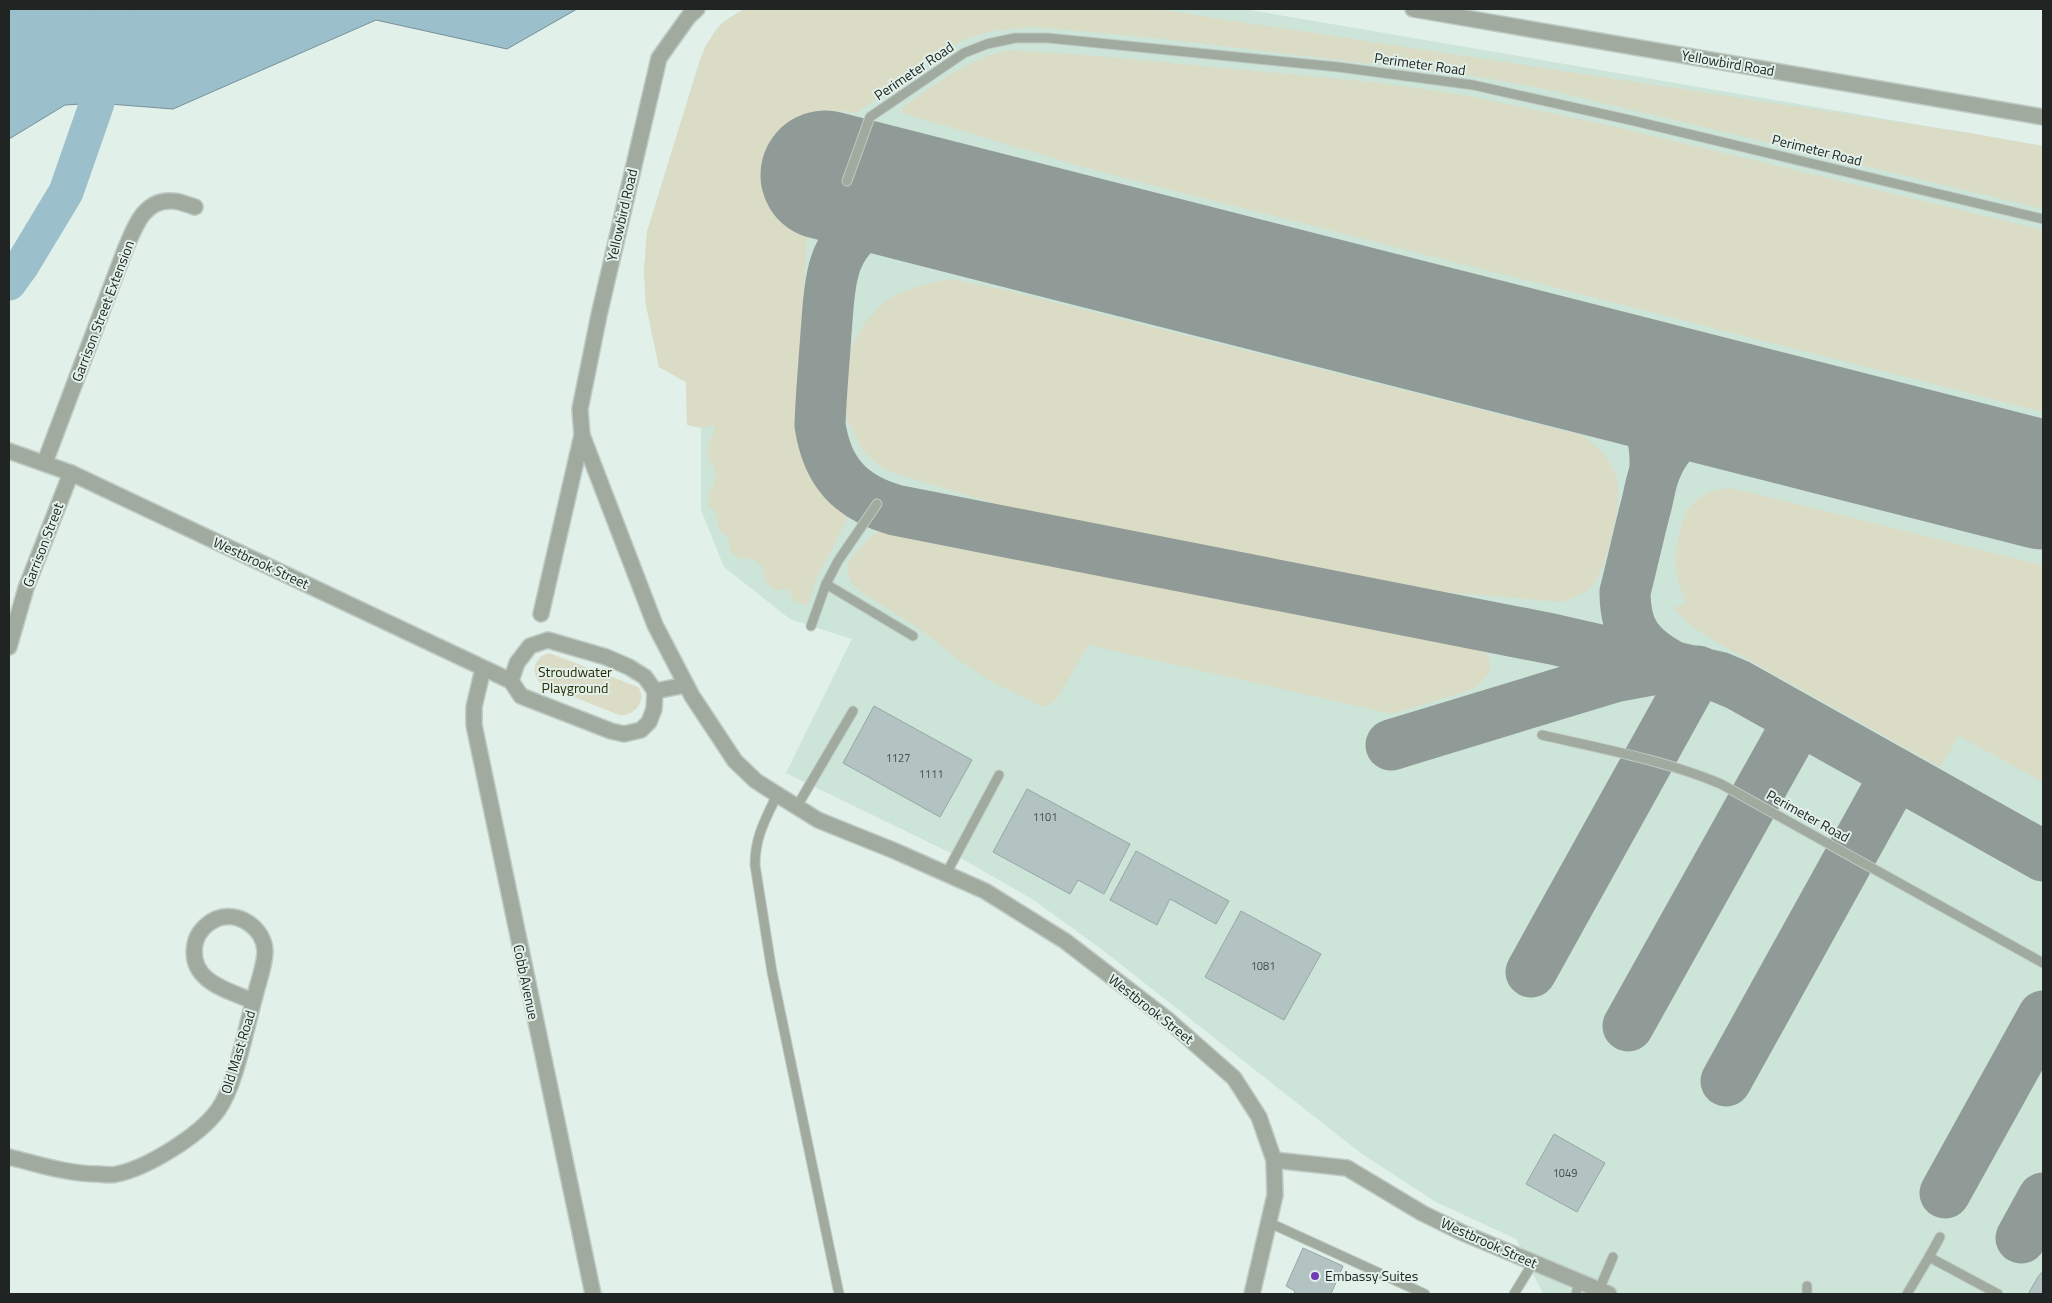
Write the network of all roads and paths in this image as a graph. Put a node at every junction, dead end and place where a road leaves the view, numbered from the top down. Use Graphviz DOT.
graph roads {
  1 [pos="697,9"];
  2 [pos="1413,9"];
  3 [pos="2043,117"];
  4 [pos="847,181"];
  5 [pos="195,207"];
  6 [pos="2043,219"];
  7 [pos="582,435"];
  8 [pos="9,451"];
  9 [pos="45,462"];
  10 [pos="71,473"];
  11 [pos="877,504"];
  12 [pos="826,584"];
  13 [pos="541,614"];
  14 [pos="811,626"];
  15 [pos="912,636"];
  16 [pos="9,647"];
  17 [pos="483,669"];
  18 [pos="511,681"];
  19 [pos="689,690"];
  20 [pos="656,691"];
  21 [pos="852,711"];
  22 [pos="1542,735"];
  23 [pos="1000,774"];
  24 [pos="777,796"];
  25 [pos="796,808"];
  26 [pos="946,874"];
  27 [pos="2043,963"];
  28 [pos="253,1001"];
  29 [pos="9,1157"];
  30 [pos="1274,1160"];
  31 [pos="1270,1223"];
  32 [pos="1940,1237"];
  33 [pos="1613,1257"];
  34 [pos="1929,1257"];
  35 [pos="1533,1263"];
  36 [pos="1577,1288"];
  37 [pos="1604,1292"];
  38 [pos="593,1294"];
  39 [pos="839,1294"];
  40 [pos="1252,1294"];
  41 [pos="1425,1294"];
  42 [pos="1514,1294"];
  43 [pos="1907,1294"];
  44 [pos="1998,1294"];
  1 -- 7 [label="street, Yellowbird Road"];
  2 -- 3 [label="street, Yellowbird Road"];
  4 -- 6 [label="lane, Perimeter Road"];
  5 -- 9 [label="street, Garrison Street Extension"];
  7 -- 13 [label="street, Yellowbird Road"];
  7 -- 19 [label="street, Yellowbird Road"];
  8 -- 9 [label="street, Westbrook Street"];
  9 -- 10 [label="street, Westbrook Street"];
  10 -- 16 [label="street, Garrison Street"];
  10 -- 17 [label="street, Westbrook Street"];
  11 -- 12 [label="lane"];
  12 -- 14 [label="lane"];
  12 -- 15 [label="lane"];
  17 -- 18 [label="street, Westbrook Street"];
  17 -- 38 [label="street, Cobb Avenue"];
  18 -- 20 [label="street"];
  18 -- 20 [label="street, Westbrook Street"];
  19 -- 20 [label="street"];
  19 -- 24 [label="street, Westbrook Street"];
  21 -- 25 [label="lane"];
  22 -- 27 [label="lane, Perimeter Road"];
  23 -- 26 [label="lane"];
  24 -- 25 [label="street, Westbrook Street"];
  24 -- 39 [label="lane"];
  25 -- 26 [label="street, Westbrook Street"];
  26 -- 30 [label="street, Westbrook Street"];
  28 -- 28 [label="street, Old Mast Road"];
  28 -- 29 [label="street, Old Mast Road"];
  30 -- 31 [label="street"];
  30 -- 35 [label="street, Westbrook Street"];
  31 -- 40 [label="street"];
  31 -- 41 [label="lane"];
  32 -- 34 [label="lane"];
  33 -- 37 [label="lane"];
  34 -- 43 [label="lane"];
  34 -- 44 [label="lane"];
  35 -- 36 [label="street, Westbrook Street"];
  35 -- 42 [label="lane"];
  36 -- 37 [label="street, Westbrook Street"];
}
